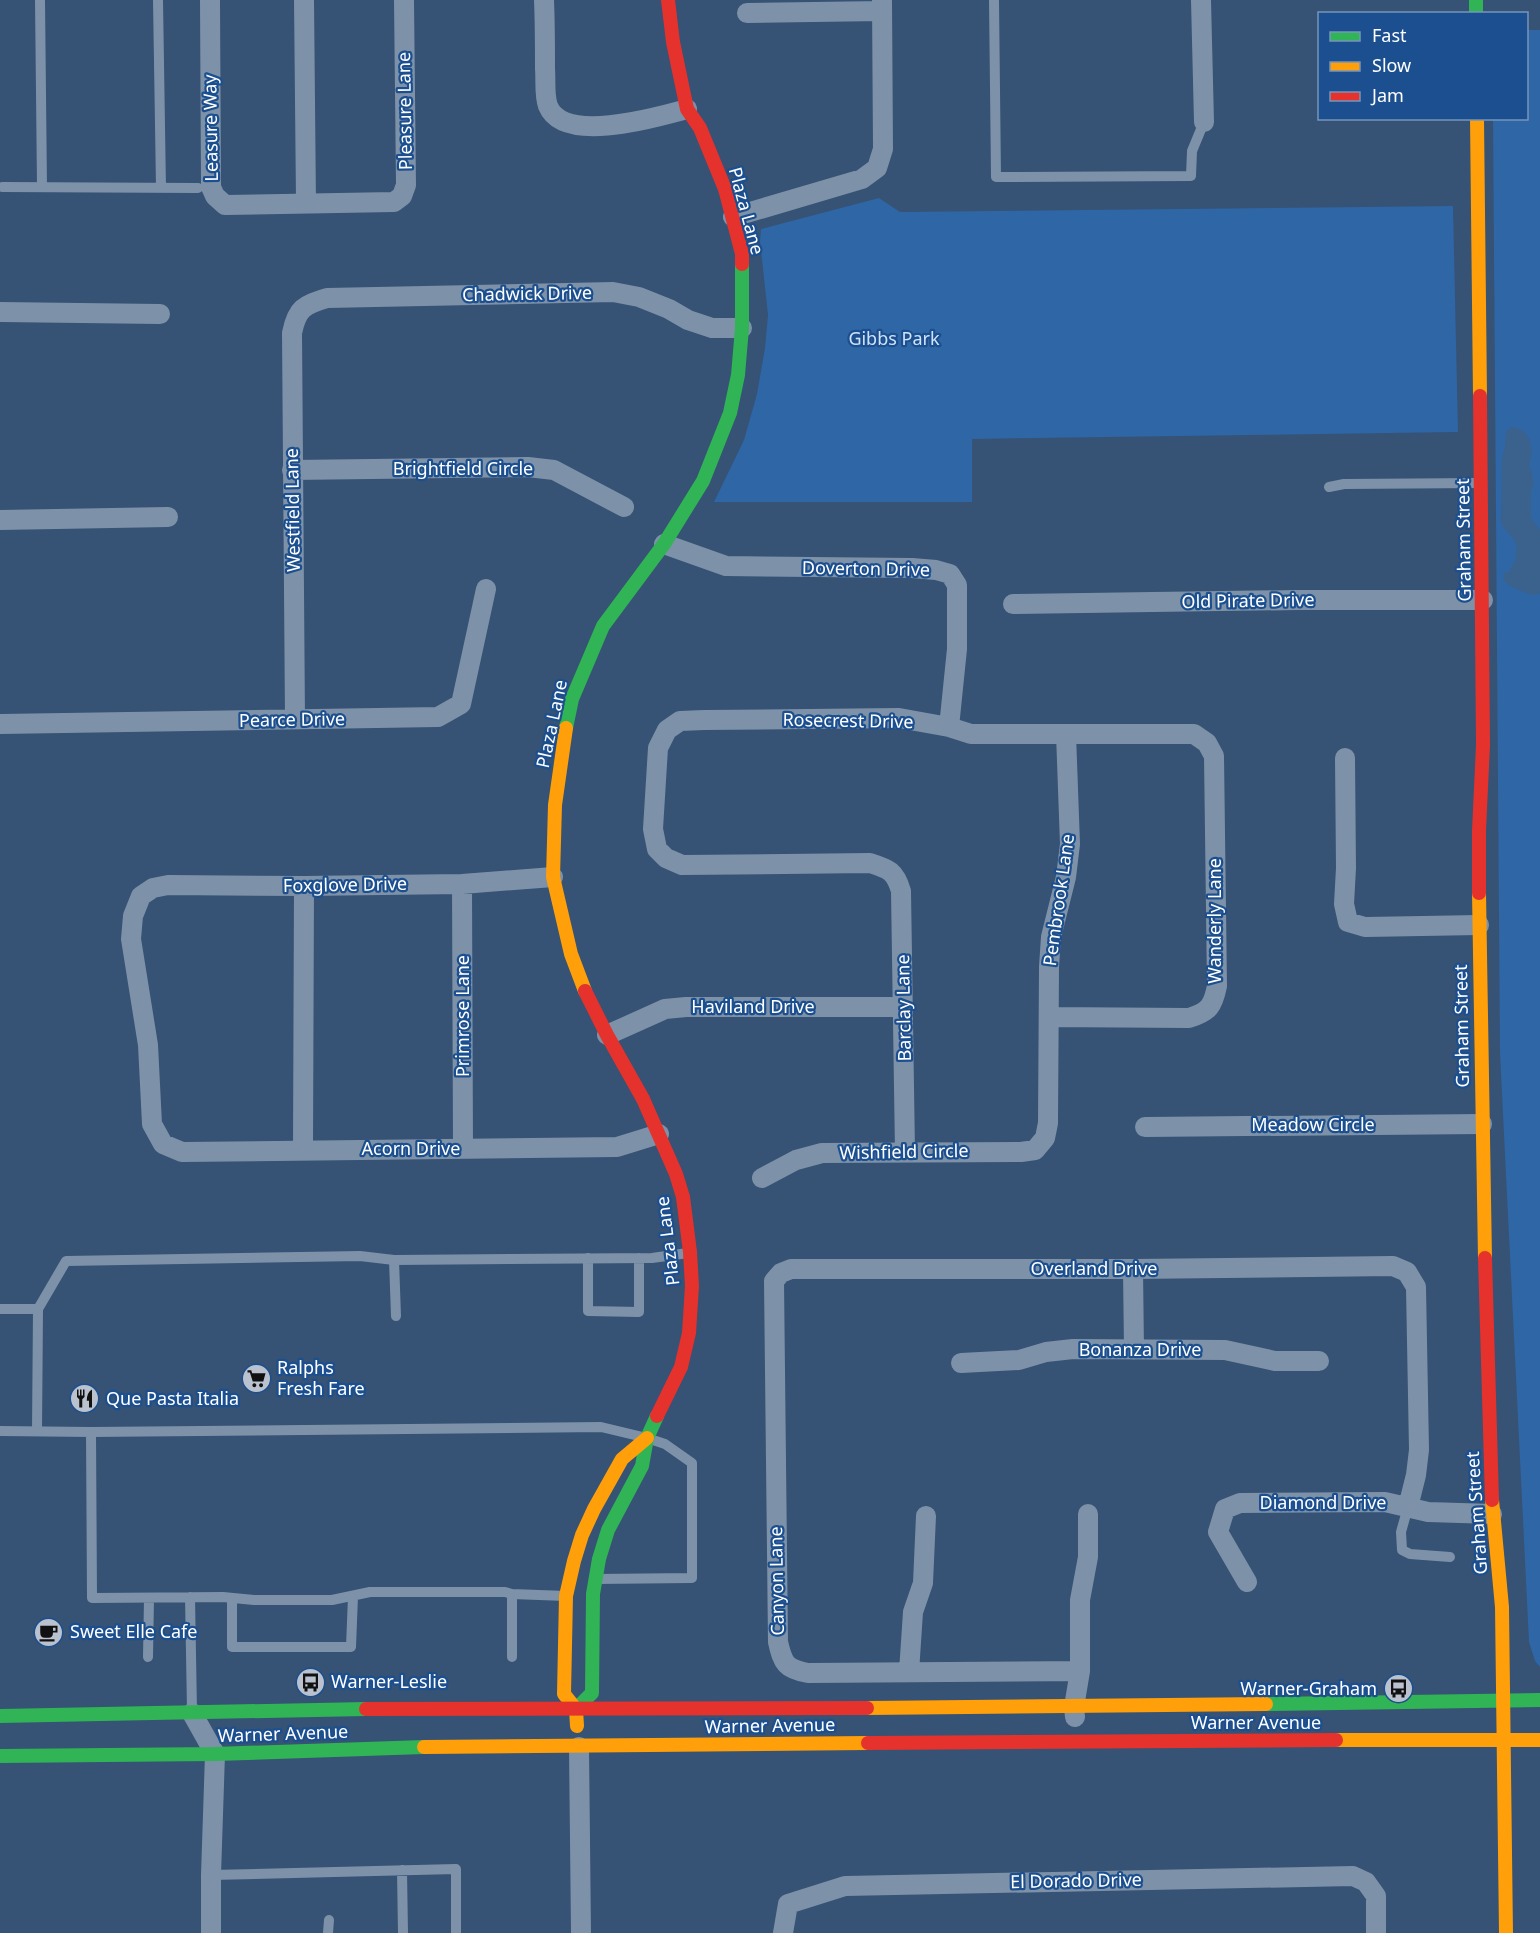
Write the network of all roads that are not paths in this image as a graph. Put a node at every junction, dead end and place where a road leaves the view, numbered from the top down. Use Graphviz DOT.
graph roads {
  1 [pos="40,0"];
  2 [pos="158,0"];
  3 [pos="210,0"];
  4 [pos="304,0"];
  5 [pos="404,0"];
  6 [pos="544,0"];
  7 [pos="668,0"];
  8 [pos="994,0"];
  9 [pos="1201,0"];
  10 [pos="882,6"];
  11 [pos="747,13"];
  12 [pos="687,109"];
  13 [pos="1477,120"];
  14 [pos="1204,122"];
  15 [pos="2,187"];
  16 [pos="42,187"];
  17 [pos="161,188"];
  18 [pos="198,188"];
  19 [pos="306,203"];
  20 [pos="733,217"];
  21 [pos="306,305"];
  22 [pos="0,312"];
  23 [pos="160,314"];
  24 [pos="742,328"];
  25 [pos="292,470"];
  26 [pos="1482,483"];
  27 [pos="1329,487"];
  28 [pos="624,507"];
  29 [pos="168,518"];
  30 [pos="0,520"];
  31 [pos="664,544"];
  32 [pos="486,589"];
  33 [pos="1483,600"];
  34 [pos="1013,604"];
  35 [pos="295,720"];
  36 [pos="0,724"];
  37 [pos="949,727"];
  38 [pos="1066,734"];
  39 [pos="1207,743"];
  40 [pos="1345,758"];
  41 [pos="889,869"];
  42 [pos="553,877"];
  43 [pos="462,884"];
  44 [pos="304,886"];
  45 [pos="1479,924"];
  46 [pos="904,1006"];
  47 [pos="1049,1017"];
  48 [pos="607,1035"];
  49 [pos="1482,1124"];
  50 [pos="1145,1127"];
  51 [pos="658,1134"];
  52 [pos="1045,1138"];
  53 [pos="163,1144"];
  54 [pos="464,1148"];
  55 [pos="303,1150"];
  56 [pos="905,1152"];
  57 [pos="762,1178"];
  58 [pos="690,1252"];
  59 [pos="588,1258"];
  60 [pos="639,1258"];
  61 [pos="394,1260"];
  62 [pos="1133,1269"];
  63 [pos="781,1273"];
  64 [pos="0,1309"];
  65 [pos="38,1309"];
  66 [pos="396,1316"];
  67 [pos="1134,1350"];
  68 [pos="1319,1361"];
  69 [pos="961,1363"];
  70 [pos="0,1431"];
  71 [pos="37,1431"];
  72 [pos="91,1432"];
  73 [pos="647,1438"];
  74 [pos="1408,1507"];
  75 [pos="1089,1514"];
  76 [pos="1492,1514"];
  77 [pos="926,1516"];
  78 [pos="1450,1557"];
  79 [pos="595,1579"];
  80 [pos="1247,1582"];
  81 [pos="512,1594"];
  82 [pos="352,1596"];
  83 [pos="566,1596"];
  84 [pos="190,1597"];
  85 [pos="149,1598"];
  86 [pos="232,1598"];
  87 [pos="148,1657"];
  88 [pos="512,1657"];
  89 [pos="1080,1671"];
  90 [pos="909,1672"];
  91 [pos="1504,1700"];
  92 [pos="1540,1700"];
  93 [pos="1074,1707"];
  94 [pos="576,1709"];
  95 [pos="192,1713"];
  96 [pos="0,1716"];
  97 [pos="1504,1740"];
  98 [pos="1540,1740"];
  99 [pos="1075,1741"];
  100 [pos="579,1747"];
  101 [pos="216,1754"];
  102 [pos="0,1756"];
  103 [pos="402,1870"];
  104 [pos="211,1875"];
  105 [pos="329,1920"];
  106 [pos="211,1933"];
  107 [pos="328,1933"];
  108 [pos="403,1933"];
  109 [pos="456,1933"];
  110 [pos="581,1933"];
  111 [pos="783,1933"];
  112 [pos="1376,1933"];
  113 [pos="1506,1933"];
  1 -- 16 [label="lane"];
  2 -- 17 [label="lane"];
  3 -- 19 [label="street, Leasure Way"];
  4 -- 19 [label="street"];
  5 -- 19 [label="street, Pleasure Lane"];
  6 -- 12 [label="street"];
  7 -- 12 [label="street, Plaza Lane"];
  8 -- 14 [label="lane"];
  9 -- 14 [label="street"];
  10 -- 11 [label="street"];
  10 -- 20 [label="street"];
  12 -- 20 [label="street, Plaza Lane"];
  13 -- 26 [label="street, Graham Street"];
  15 -- 16 [label="lane"];
  16 -- 17 [label="lane"];
  17 -- 18 [label="lane"];
  20 -- 24 [label="street, Plaza Lane"];
  21 -- 24 [label="street, Chadwick Drive"];
  21 -- 25 [label="street, Westfield Lane"];
  22 -- 23 [label="street"];
  24 -- 31 [label="street, Plaza Lane"];
  25 -- 28 [label="street, Brightfield Circle"];
  25 -- 35 [label="street, Westfield Lane"];
  26 -- 27 [label="lane"];
  26 -- 33 [label="street, Graham Street"];
  29 -- 30 [label="street"];
  31 -- 37 [label="street, Doverton Drive"];
  31 -- 42 [label="street, Plaza Lane"];
  32 -- 35 [label="street, Pearce Drive"];
  33 -- 34 [label="street, Old Pirate Drive"];
  33 -- 45 [label="street, Graham Street"];
  35 -- 36 [label="street, Pearce Drive"];
  37 -- 38 [label="street, Rosecrest Drive"];
  37 -- 41 [label="street, Rosecrest Drive"];
  38 -- 39 [label="street, Rosecrest Drive"];
  38 -- 47 [label="street, Pembrook Lane"];
  39 -- 47 [label="street, Wanderly Lane"];
  40 -- 45 [label="street"];
  41 -- 46 [label="street, Barclay Lane"];
  42 -- 43 [label="street, Foxglove Drive"];
  42 -- 48 [label="street, Plaza Lane"];
  43 -- 44 [label="street, Foxglove Drive"];
  43 -- 54 [label="street, Primrose Lane"];
  44 -- 53 [label="street, Foxglove Drive"];
  44 -- 55 [label="street"];
  45 -- 49 [label="street, Graham Street"];
  46 -- 48 [label="street, Haviland Drive"];
  46 -- 56 [label="street, Barclay Lane"];
  47 -- 52 [label="street, Pembrook Lane"];
  48 -- 51 [label="street, Plaza Lane"];
  49 -- 50 [label="street, Meadow Circle"];
  49 -- 76 [label="street, Graham Street"];
  51 -- 54 [label="street, Acorn Drive"];
  51 -- 58 [label="street, Plaza Lane"];
  52 -- 56 [label="street, Wishfield Circle"];
  53 -- 55 [label="street, Acorn Drive"];
  54 -- 55 [label="street, Acorn Drive"];
  56 -- 57 [label="street, Wishfield Circle"];
  58 -- 60 [label="lane"];
  58 -- 73 [label="street, Plaza Lane"];
  59 -- 60 [label="lane"];
  59 -- 60 [label="lane"];
  59 -- 61 [label="lane"];
  61 -- 65 [label="lane"];
  61 -- 66 [label="lane"];
  62 -- 63 [label="street, Overland Drive"];
  62 -- 67 [label="street"];
  62 -- 74 [label="street, Overland Drive"];
  63 -- 90 [label="street, Canyon Lane"];
  64 -- 65 [label="lane"];
  65 -- 71 [label="lane"];
  67 -- 68 [label="street, Bonanza Drive"];
  67 -- 69 [label="street, Bonanza Drive"];
  70 -- 71 [label="lane"];
  71 -- 72 [label="lane"];
  72 -- 73 [label="lane"];
  72 -- 85 [label="lane"];
  73 -- 79 [label="street, Plaza Lane"];
  73 -- 79 [label="lane"];
  73 -- 83 [label="street, Plaza Lane"];
  74 -- 76 [label="street, Diamond Drive"];
  74 -- 78 [label="lane"];
  74 -- 80 [label="street, Diamond Drive"];
  75 -- 89 [label="street"];
  76 -- 91 [label="street, Graham Street"];
  77 -- 90 [label="street"];
  79 -- 94 [label="street, Plaza Lane"];
  81 -- 82 [label="lane"];
  81 -- 83 [label="lane"];
  81 -- 88 [label="lane"];
  82 -- 86 [label="lane"];
  82 -- 86 [label="lane"];
  83 -- 94 [label="street, Plaza Lane"];
  84 -- 85 [label="lane"];
  84 -- 86 [label="lane"];
  84 -- 95 [label="lane"];
  85 -- 87 [label="lane"];
  89 -- 90 [label="street, Canyon Lane"];
  89 -- 93 [label="street"];
  91 -- 92 [label="street, Warner Avenue"];
  91 -- 93 [label="street, Warner Avenue"];
  91 -- 97 [label="street, Graham Street"];
  93 -- 94 [label="street, Warner Avenue"];
  93 -- 99 [label="street"];
  94 -- 95 [label="street, Warner Avenue"];
  94 -- 100 [label="street, Plaza Lane"];
  95 -- 96 [label="street, Warner Avenue"];
  95 -- 101 [label="street"];
  97 -- 98 [label="street, Warner Avenue"];
  97 -- 99 [label="street, Warner Avenue"];
  97 -- 113 [label="street, Graham Street"];
  99 -- 100 [label="street, Warner Avenue"];
  100 -- 101 [label="street, Warner Avenue"];
  100 -- 110 [label="street"];
  101 -- 102 [label="street, Warner Avenue"];
  101 -- 104 [label="street"];
  103 -- 104 [label="lane"];
  103 -- 108 [label="lane"];
  103 -- 109 [label="lane"];
  104 -- 106 [label="street"];
  105 -- 107 [label="lane"];
  111 -- 112 [label="street, El Dorado Drive"];
}
